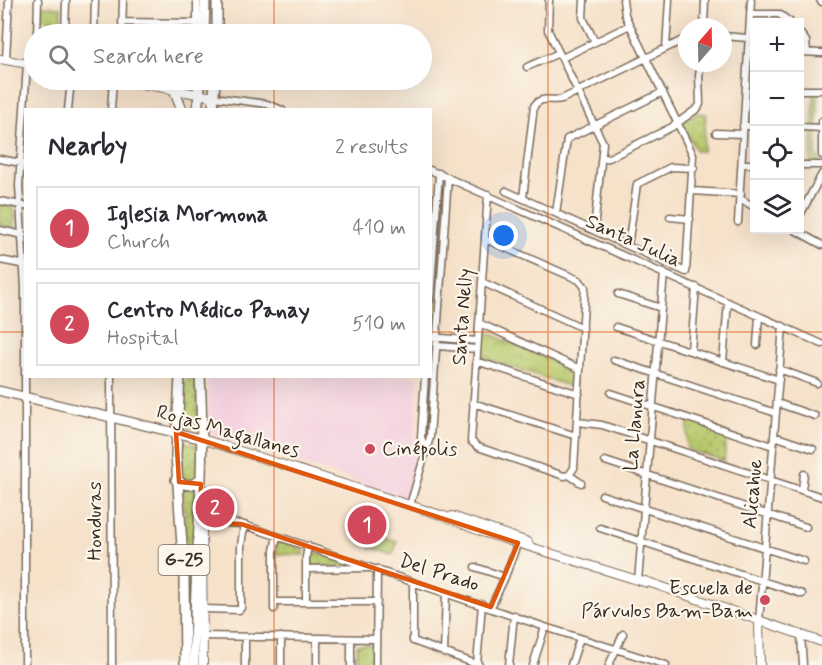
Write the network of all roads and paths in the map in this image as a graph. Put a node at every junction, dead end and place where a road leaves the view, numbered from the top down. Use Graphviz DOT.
graph roads {
  1 [pos="9,0"];
  2 [pos="38,0"];
  3 [pos="66,0"];
  4 [pos="94,0"];
  5 [pos="123,0"];
  6 [pos="197,0"];
  7 [pos="205,0"];
  8 [pos="217,0"];
  9 [pos="549,0"];
  10 [pos="584,0"];
  11 [pos="623,0"];
  12 [pos="669,0"];
  13 [pos="705,0"];
  14 [pos="751,0"];
  15 [pos="750,14"];
  16 [pos="704,18"];
  17 [pos="784,18"];
  18 [pos="122,22"];
  19 [pos="197,23"];
  20 [pos="37,24"];
  21 [pos="65,24"];
  22 [pos="94,24"];
  23 [pos="204,24"];
  24 [pos="217,24"];
  25 [pos="630,25"];
  26 [pos="732,37"];
  27 [pos="748,38"];
  28 [pos="804,38"];
  29 [pos="595,42"];
  30 [pos="678,42"];
  31 [pos="750,47"];
  32 [pos="666,48"];
  33 [pos="807,52"];
  34 [pos="822,53"];
  35 [pos="561,55"];
  36 [pos="646,57"];
  37 [pos="750,59"];
  38 [pos="3,60"];
  39 [pos="24,63"];
  40 [pos="527,67"];
  41 [pos="700,72"];
  42 [pos="746,89"];
  43 [pos="750,89"];
  44 [pos="30,90"];
  45 [pos="70,90"];
  46 [pos="112,90"];
  47 [pos="174,90"];
  48 [pos="179,90"];
  49 [pos="197,90"];
  50 [pos="199,90"];
  51 [pos="214,90"];
  52 [pos="804,90"];
  53 [pos="822,90"];
  54 [pos="578,91"];
  55 [pos="663,92"];
  56 [pos="198,94"];
  57 [pos="214,97"];
  58 [pos="29,108"];
  59 [pos="68,108"];
  60 [pos="111,108"];
  61 [pos="181,108"];
  62 [pos="197,108"];
  63 [pos="212,108"];
  64 [pos="277,108"];
  65 [pos="822,121"];
  66 [pos="678,122"];
  67 [pos="595,125"];
  68 [pos="743,126"];
  69 [pos="750,126"];
  70 [pos="804,127"];
  71 [pos="822,128"];
  72 [pos="716,133"];
  73 [pos="743,134"];
  74 [pos="822,155"];
  75 [pos="0,159"];
  76 [pos="602,159"];
  77 [pos="23,163"];
  78 [pos="742,164"];
  79 [pos="750,164"];
  80 [pos="804,165"];
  81 [pos="822,165"];
  82 [pos="694,168"];
  83 [pos="432,171"];
  84 [pos="440,173"];
  85 [pos="822,174"];
  86 [pos="448,177"];
  87 [pos="506,191"];
  88 [pos="692,191"];
  89 [pos="488,194"];
  90 [pos="741,196"];
  91 [pos="523,198"];
  92 [pos="0,201"];
  93 [pos="750,204"];
  94 [pos="22,205"];
  95 [pos="804,208"];
  96 [pos="556,213"];
  97 [pos="669,217"];
  98 [pos="690,219"];
  99 [pos="738,222"];
  100 [pos="0,230"];
  101 [pos="594,230"];
  102 [pos="802,234"];
  103 [pos="24,235"];
  104 [pos="485,238"];
  105 [pos="822,245"];
  106 [pos="628,246"];
  107 [pos="0,260"];
  108 [pos="24,265"];
  109 [pos="664,273"];
  110 [pos="432,275"];
  111 [pos="482,282"];
  112 [pos="696,287"];
  113 [pos="618,294"];
  114 [pos="728,302"];
  115 [pos="661,308"];
  116 [pos="759,315"];
  117 [pos="479,324"];
  118 [pos="783,326"];
  119 [pos="616,327"];
  120 [pos="584,328"];
  121 [pos="434,338"];
  122 [pos="478,341"];
  123 [pos="658,341"];
  124 [pos="822,344"];
  125 [pos="757,345"];
  126 [pos="437,346"];
  127 [pos="477,349"];
  128 [pos="691,351"];
  129 [pos="614,360"];
  130 [pos="476,361"];
  131 [pos="723,362"];
  132 [pos="580,369"];
  133 [pos="779,369"];
  134 [pos="655,374"];
  135 [pos="25,378"];
  136 [pos="111,378"];
  137 [pos="182,378"];
  138 [pos="425,378"];
  139 [pos="197,379"];
  140 [pos="778,380"];
  141 [pos="817,383"];
  142 [pos="0,391"];
  143 [pos="611,393"];
  144 [pos="579,394"];
  145 [pos="25,397"];
  146 [pos="473,403"];
  147 [pos="777,403"];
  148 [pos="653,407"];
  149 [pos="776,413"];
  150 [pos="815,416"];
  151 [pos="112,417"];
  152 [pos="578,422"];
  153 [pos="176,432"];
  154 [pos="576,436"];
  155 [pos="774,436"];
  156 [pos="202,440"];
  157 [pos="650,441"];
  158 [pos="773,446"];
  159 [pos="813,449"];
  160 [pos="425,450"];
  161 [pos="605,461"];
  162 [pos="804,474"];
  163 [pos="569,475"];
  164 [pos="647,475"];
  165 [pos="201,479"];
  166 [pos="176,480"];
  167 [pos="770,480"];
  168 [pos="581,483"];
  169 [pos="802,490"];
  170 [pos="603,495"];
  171 [pos="822,496"];
  172 [pos="410,505"];
  173 [pos="644,509"];
  174 [pos="768,514"];
  175 [pos="200,522"];
  176 [pos="244,525"];
  177 [pos="806,527"];
  178 [pos="600,528"];
  179 [pos="277,536"];
  180 [pos="519,541"];
  181 [pos="642,541"];
  182 [pos="308,546"];
  183 [pos="765,548"];
  184 [pos="804,561"];
  185 [pos="475,567"];
  186 [pos="306,569"];
  187 [pos="375,569"];
  188 [pos="506,577"];
  189 [pos="638,580"];
  190 [pos="762,581"];
  191 [pos="413,582"];
  192 [pos="446,592"];
  193 [pos="802,594"];
  194 [pos="306,602"];
  195 [pos="377,602"];
  196 [pos="482,604"];
  197 [pos="491,608"];
  198 [pos="203,609"];
  199 [pos="514,615"];
  200 [pos="759,621"];
  201 [pos="545,627"];
  202 [pos="623,634"];
  203 [pos="801,635"];
  204 [pos="203,636"];
  205 [pos="245,637"];
  206 [pos="281,638"];
  207 [pos="316,638"];
  208 [pos="580,638"];
  209 [pos="351,639"];
  210 [pos="376,639"];
  211 [pos="822,642"];
  212 [pos="615,649"];
  213 [pos="444,653"];
  214 [pos="649,662"];
  215 [pos="478,664"];
  216 [pos="25,665"];
  217 [pos="112,665"];
  218 [pos="185,665"];
  219 [pos="194,665"];
  220 [pos="203,665"];
  221 [pos="245,665"];
  222 [pos="281,665"];
  223 [pos="317,665"];
  224 [pos="351,665"];
  225 [pos="376,665"];
  226 [pos="509,665"];
  227 [pos="533,665"];
  228 [pos="571,665"];
  229 [pos="609,665"];
  230 [pos="666,665"];
  231 [pos="760,665"];
  232 [pos="803,665"];
  1 -- 38 [label="street"];
  2 -- 20 [label="street"];
  3 -- 21 [label="street"];
  4 -- 22 [label="street"];
  5 -- 18 [label="street"];
  6 -- 19 [label="street"];
  7 -- 23 [label="main road"];
  8 -- 24 [label="main road"];
  9 -- 35 [label="street"];
  10 -- 29 [label="street"];
  11 -- 25 [label="street"];
  12 -- 32 [label="street"];
  13 -- 16 [label="street"];
  14 -- 15 [label="street"];
  15 -- 17 [label="street"];
  15 -- 27 [label="street"];
  18 -- 19 [label="street"];
  25 -- 29 [label="street"];
  25 -- 36 [label="street"];
  26 -- 27 [label="street"];
  27 -- 31 [label="street"];
  28 -- 33 [label="street"];
  29 -- 35 [label="street"];
  30 -- 32 [label="street"];
  32 -- 36 [label="street"];
  33 -- 34 [label="street"];
  35 -- 40 [label="street"];
  35 -- 54 [label="street"];
  36 -- 54 [label="street"];
  36 -- 55 [label="street"];
  37 -- 42 [label="street"];
  38 -- 39 [label="street"];
  41 -- 66 [label="street"];
  42 -- 43 [label="street"];
  42 -- 68 [label="street"];
  44 -- 58 [label="street"];
  45 -- 59 [label="street"];
  46 -- 60 [label="street"];
  47 -- 61 [label="main road"];
  48 -- 56 [label="street"];
  49 -- 56 [label="street"];
  50 -- 56 [label="main road"];
  51 -- 57 [label="main road"];
  52 -- 53 [label="street"];
  54 -- 67 [label="street"];
  54 -- 91 [label="street"];
  55 -- 66 [label="street"];
  55 -- 67 [label="street"];
  56 -- 57 [label="street"];
  56 -- 62 [label="main road"];
  57 -- 63 [label="main road"];
  57 -- 64 [label="street"];
  65 -- 71 [label="street"];
  66 -- 76 [label="street"];
  66 -- 82 [label="street"];
  67 -- 76 [label="street"];
  67 -- 96 [label="street"];
  68 -- 69 [label="street"];
  68 -- 73 [label="street"];
  70 -- 71 [label="street"];
  71 -- 74 [label="street"];
  72 -- 73 [label="street"];
  73 -- 78 [label="street"];
  75 -- 77 [label="street"];
  76 -- 101 [label="street"];
  77 -- 94 [label="street"];
  78 -- 79 [label="street"];
  78 -- 90 [label="street"];
  80 -- 81 [label="street"];
  82 -- 88 [label="street"];
  82 -- 106 [label="street"];
  83 -- 84 [label="street, Santa Julia"];
  84 -- 86 [label="street, Santa Julia"];
  84 -- 110 [label="street"];
  85 -- 95 [label="street"];
  86 -- 89 [label="street, Santa Julia"];
  86 -- 121 [label="street"];
  87 -- 91 [label="street, Santa Julia"];
  88 -- 90 [label="street"];
  88 -- 98 [label="street"];
  89 -- 104 [label="street, Santa Nelly"];
  89 -- 109 [label="street, Santa Julia"];
  90 -- 93 [label="street"];
  90 -- 99 [label="street"];
  91 -- 96 [label="street, Santa Julia"];
  92 -- 94 [label="street"];
  94 -- 103 [label="street"];
  96 -- 101 [label="street, Santa Julia"];
  97 -- 98 [label="street"];
  98 -- 106 [label="street, Santa Julia"];
  100 -- 103 [label="street"];
  101 -- 106 [label="street, Santa Julia"];
  102 -- 105 [label="street"];
  104 -- 111 [label="street, Santa Nelly"];
  104 -- 120 [label="street"];
  107 -- 108 [label="street"];
  109 -- 112 [label="street, Santa Julia"];
  109 -- 115 [label="street, La Llanura"];
  111 -- 117 [label="street, Santa Nelly"];
  111 -- 120 [label="street"];
  112 -- 114 [label="street, Santa Julia"];
  112 -- 128 [label="street"];
  113 -- 115 [label="street"];
  114 -- 116 [label="street, Santa Julia"];
  114 -- 131 [label="street"];
  115 -- 123 [label="street, La Llanura"];
  116 -- 118 [label="street, Santa Julia"];
  116 -- 125 [label="street"];
  117 -- 122 [label="street, Santa Nelly"];
  117 -- 132 [label="street"];
  118 -- 124 [label="street, Santa Julia"];
  118 -- 133 [label="street, Alicahue"];
  119 -- 123 [label="street"];
  120 -- 132 [label="street"];
  121 -- 122 [label="street"];
  121 -- 126 [label="street"];
  122 -- 127 [label="street, Santa Nelly"];
  123 -- 128 [label="street"];
  123 -- 134 [label="street, La Llanura"];
  126 -- 127 [label="street"];
  126 -- 160 [label="street"];
  127 -- 130 [label="street, Santa Nelly"];
  128 -- 131 [label="street"];
  129 -- 134 [label="street"];
  130 -- 144 [label="street"];
  130 -- 146 [label="street, Santa Nelly"];
  131 -- 140 [label="street"];
  132 -- 144 [label="street"];
  133 -- 140 [label="street, Alicahue"];
  133 -- 141 [label="street"];
  134 -- 148 [label="street, La Llanura"];
  134 -- 149 [label="street"];
  135 -- 145 [label="street"];
  136 -- 151 [label="street, Honduras"];
  137 -- 153 [label="main road, G-25"];
  138 -- 160 [label="street"];
  139 -- 156 [label="main road, G-25"];
  140 -- 147 [label="street, Alicahue"];
  142 -- 145 [label="main road, Rojas Magallanes"];
  143 -- 148 [label="street"];
  144 -- 152 [label="street"];
  145 -- 151 [label="main road, Rojas Magallanes"];
  145 -- 216 [label="street"];
  146 -- 154 [label="street"];
  146 -- 163 [label="street, Santa Nelly"];
  147 -- 149 [label="street, Alicahue"];
  147 -- 150 [label="street"];
  148 -- 157 [label="street, La Llanura"];
  148 -- 158 [label="street"];
  149 -- 155 [label="street, Alicahue"];
  151 -- 153 [label="main road, Rojas Magallanes"];
  151 -- 217 [label="street, Honduras"];
  152 -- 154 [label="street"];
  152 -- 157 [label="street"];
  153 -- 156 [label="main road, Rojas Magallanes"];
  153 -- 166 [label="main road, G-25"];
  154 -- 163 [label="street"];
  155 -- 158 [label="street, Alicahue"];
  155 -- 159 [label="street"];
  156 -- 165 [label="main road, G-25"];
  156 -- 172 [label="street, Rojas Magallanes"];
  157 -- 164 [label="street, La Llanura"];
  157 -- 167 [label="street"];
  158 -- 167 [label="street, Alicahue"];
  160 -- 172 [label="street"];
  161 -- 164 [label="street"];
  162 -- 169 [label="street"];
  163 -- 168 [label="street"];
  164 -- 173 [label="street, La Llanura"];
  164 -- 174 [label="street"];
  165 -- 166 [label="main road"];
  165 -- 175 [label="main road, G-25"];
  166 -- 218 [label="main road, G-25"];
  167 -- 169 [label="street"];
  167 -- 174 [label="street, Alicahue"];
  169 -- 171 [label="street"];
  170 -- 173 [label="street"];
  172 -- 180 [label="street, Rojas Magallanes"];
  173 -- 181 [label="street, La Llanura"];
  173 -- 183 [label="street"];
  174 -- 177 [label="street"];
  174 -- 183 [label="street, Alicahue"];
  175 -- 176 [label="street, Del Prado"];
  175 -- 198 [label="street"];
  175 -- 219 [label="main road, G-25"];
  176 -- 179 [label="street, Del Prado"];
  176 -- 198 [label="street"];
  178 -- 181 [label="street"];
  179 -- 182 [label="street, Del Prado"];
  179 -- 194 [label="street"];
  180 -- 188 [label="street"];
  180 -- 189 [label="street, Rojas Magallanes"];
  181 -- 189 [label="street, La Llanura"];
  181 -- 190 [label="street"];
  182 -- 186 [label="street"];
  182 -- 187 [label="street, Del Prado"];
  183 -- 184 [label="street"];
  183 -- 190 [label="street, Alicahue"];
  185 -- 188 [label="street"];
  186 -- 187 [label="street"];
  186 -- 194 [label="street"];
  187 -- 191 [label="street, Del Prado"];
  187 -- 195 [label="street"];
  188 -- 197 [label="street"];
  189 -- 200 [label="street, Rojas Magallanes"];
  190 -- 193 [label="street"];
  190 -- 200 [label="street, Alicahue"];
  191 -- 192 [label="street, Del Prado"];
  191 -- 213 [label="street"];
  192 -- 196 [label="street, Del Prado"];
  192 -- 213 [label="street"];
  194 -- 195 [label="street"];
  195 -- 210 [label="street"];
  196 -- 197 [label="street, Del Prado"];
  196 -- 215 [label="street"];
  197 -- 199 [label="street, Del Prado"];
  198 -- 204 [label="street"];
  199 -- 201 [label="street, Del Prado"];
  199 -- 226 [label="street"];
  200 -- 203 [label="street, Rojas Magallanes"];
  200 -- 231 [label="street, Alicahue"];
  201 -- 208 [label="street, Del Prado"];
  201 -- 227 [label="street"];
  202 -- 212 [label="street"];
  203 -- 211 [label="street, Rojas Magallanes"];
  203 -- 232 [label="street"];
  204 -- 205 [label="street"];
  204 -- 220 [label="street"];
  205 -- 206 [label="street"];
  205 -- 221 [label="street"];
  206 -- 207 [label="street"];
  206 -- 222 [label="street"];
  207 -- 209 [label="street"];
  207 -- 223 [label="street"];
  208 -- 212 [label="street, Del Prado"];
  208 -- 228 [label="street"];
  209 -- 210 [label="street"];
  209 -- 224 [label="street"];
  210 -- 225 [label="street"];
  212 -- 214 [label="street, Del Prado"];
  212 -- 229 [label="street"];
  213 -- 215 [label="street"];
  214 -- 230 [label="street, Del Prado"];
}
